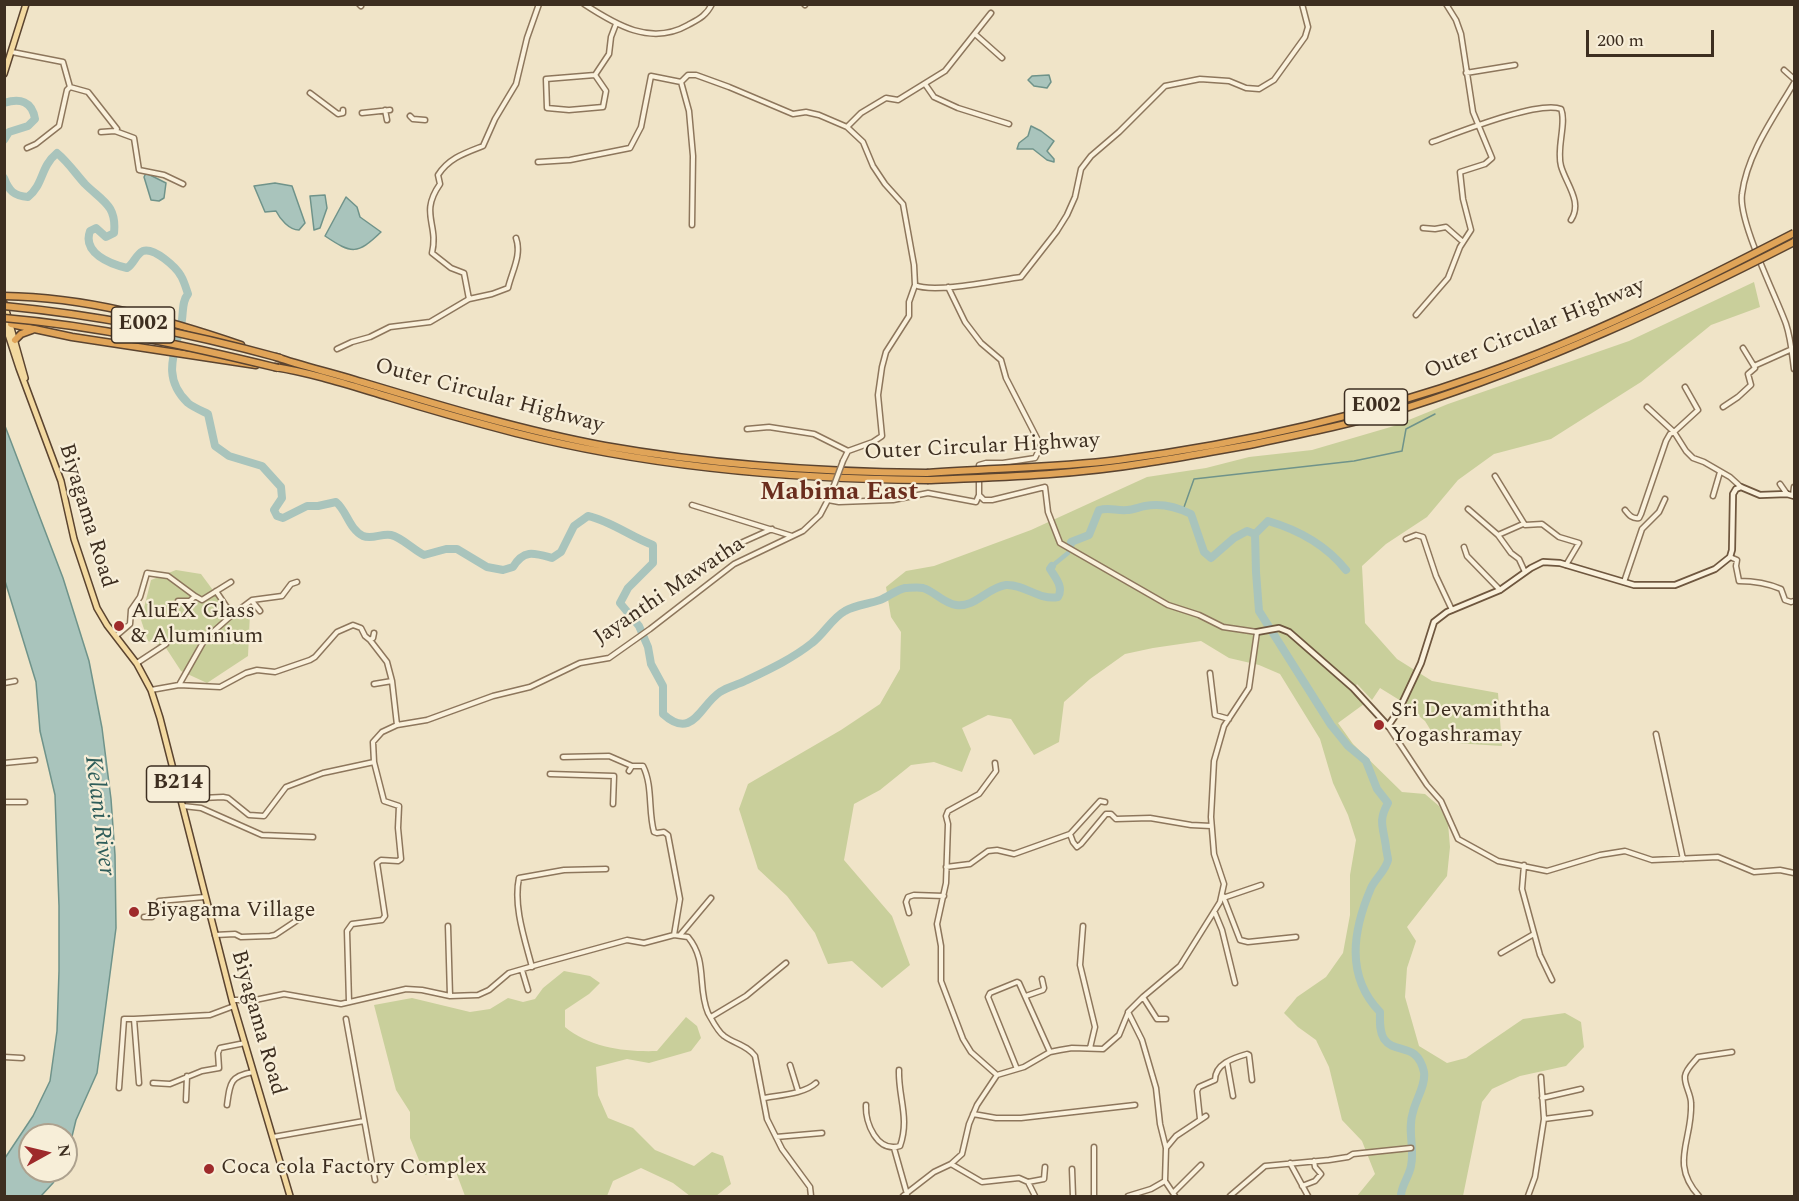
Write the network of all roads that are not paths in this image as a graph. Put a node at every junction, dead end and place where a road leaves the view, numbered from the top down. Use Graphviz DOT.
graph roads {
  1 [pos="26,4"];
  2 [pos="539,4"];
  3 [pos="584,4"];
  4 [pos="712,4"];
  5 [pos="1302,4"];
  6 [pos="1446,4"];
  7 [pos="992,14"];
  8 [pos="616,24"];
  9 [pos="975,34"];
  10 [pos="12,52"];
  11 [pos="1002,58"];
  12 [pos="1515,65"];
  13 [pos="1784,70"];
  14 [pos="1466,73"];
  15 [pos="4,74"];
  16 [pos="595,75"];
  17 [pos="1794,81"];
  18 [pos="681,82"];
  19 [pos="925,84"];
  20 [pos="70,87"];
  21 [pos="310,93"];
  22 [pos="343,110"];
  23 [pos="362,112"];
  24 [pos="410,116"];
  25 [pos="387,120"];
  26 [pos="426,120"];
  27 [pos="1009,124"];
  28 [pos="1478,125"];
  29 [pos="847,128"];
  30 [pos="115,131"];
  31 [pos="101,132"];
  32 [pos="1432,142"];
  33 [pos="27,148"];
  34 [pos="538,162"];
  35 [pos="183,184"];
  36 [pos="1571,220"];
  37 [pos="692,225"];
  38 [pos="1423,228"];
  39 [pos="1794,233"];
  40 [pos="516,238"];
  41 [pos="1463,242"];
  42 [pos="1794,242"];
  43 [pos="915,285"];
  44 [pos="948,287"];
  45 [pos="4,296"];
  46 [pos="469,299"];
  47 [pos="4,305"];
  48 [pos="1416,315"];
  49 [pos="6,322"];
  50 [pos="32,330"];
  51 [pos="15,340"];
  52 [pos="1743,348"];
  53 [pos="337,349"];
  54 [pos="1792,349"];
  55 [pos="280,358"];
  56 [pos="1754,366"];
  57 [pos="278,368"];
  58 [pos="1794,369"];
  59 [pos="1685,387"];
  60 [pos="27,388"];
  61 [pos="417,402"];
  62 [pos="1647,407"];
  63 [pos="1723,407"];
  64 [pos="747,429"];
  65 [pos="1674,432"];
  66 [pos="848,451"];
  67 [pos="1720,472"];
  68 [pos="1495,476"];
  69 [pos="927,477"];
  70 [pos="1780,484"];
  71 [pos="1741,487"];
  72 [pos="1794,487"];
  73 [pos="1787,494"];
  74 [pos="979,495"];
  75 [pos="1794,495"];
  76 [pos="1713,496"];
  77 [pos="829,498"];
  78 [pos="1665,499"];
  79 [pos="692,505"];
  80 [pos="1468,508"];
  81 [pos="1625,510"];
  82 [pos="1524,524"];
  83 [pos="772,529"];
  84 [pos="1498,535"];
  85 [pos="793,536"];
  86 [pos="1406,539"];
  87 [pos="734,546"];
  88 [pos="1464,547"];
  89 [pos="1730,557"];
  90 [pos="1566,565"];
  91 [pos="1525,572"];
  92 [pos="231,582"];
  93 [pos="297,582"];
  94 [pos="1624,583"];
  95 [pos="1500,590"];
  96 [pos="216,591"];
  97 [pos="1794,595"];
  98 [pos="195,596"];
  99 [pos="252,600"];
  100 [pos="178,601"];
  101 [pos="1794,601"];
  102 [pos="1452,610"];
  103 [pos="260,611"];
  104 [pos="232,615"];
  105 [pos="1259,631"];
  106 [pos="374,633"];
  107 [pos="116,636"];
  108 [pos="370,640"];
  109 [pos="166,644"];
  110 [pos="136,664"];
  111 [pos="1210,673"];
  112 [pos="15,681"];
  113 [pos="392,681"];
  114 [pos="4,682"];
  115 [pos="374,684"];
  116 [pos="179,685"];
  117 [pos="151,690"];
  118 [pos="1229,719"];
  119 [pos="397,725"];
  120 [pos="1388,726"];
  121 [pos="1656,734"];
  122 [pos="563,757"];
  123 [pos="35,760"];
  124 [pos="374,762"];
  125 [pos="4,763"];
  126 [pos="995,763"];
  127 [pos="632,766"];
  128 [pos="629,771"];
  129 [pos="550,774"];
  130 [pos="4,802"];
  131 [pos="25,802"];
  132 [pos="182,802"];
  133 [pos="1105,802"];
  134 [pos="613,804"];
  135 [pos="1211,826"];
  136 [pos="1070,834"];
  137 [pos="313,837"];
  138 [pos="1683,860"];
  139 [pos="1524,866"];
  140 [pos="946,867"];
  141 [pos="606,869"];
  142 [pos="1794,873"];
  143 [pos="1261,885"];
  144 [pos="944,896"];
  145 [pos="205,897"];
  146 [pos="1223,897"];
  147 [pos="711,898"];
  148 [pos="909,913"];
  149 [pos="1215,913"];
  150 [pos="144,917"];
  151 [pos="302,917"];
  152 [pos="448,926"];
  153 [pos="1083,926"];
  154 [pos="215,934"];
  155 [pos="1534,934"];
  156 [pos="674,935"];
  157 [pos="680,935"];
  158 [pos="1296,937"];
  159 [pos="1501,953"];
  160 [pos="786,963"];
  161 [pos="532,967"];
  162 [pos="522,970"];
  163 [pos="1042,979"];
  164 [pos="1551,980"];
  165 [pos="1235,983"];
  166 [pos="528,990"];
  167 [pos="450,996"];
  168 [pos="1026,996"];
  169 [pos="1143,997"];
  170 [pos="349,1002"];
  171 [pos="233,1003"];
  172 [pos="1128,1012"];
  173 [pos="711,1017"];
  174 [pos="346,1018"];
  175 [pos="135,1019"];
  176 [pos="1166,1019"];
  177 [pos="245,1043"];
  178 [pos="1090,1048"];
  179 [pos="1732,1052"];
  180 [pos="1050,1053"];
  181 [pos="4,1057"];
  182 [pos="22,1058"];
  183 [pos="1227,1062"];
  184 [pos="790,1065"];
  185 [pos="1017,1069"];
  186 [pos="899,1071"];
  187 [pos="253,1072"];
  188 [pos="996,1075"];
  189 [pos="187,1076"];
  190 [pos="1541,1077"];
  191 [pos="1252,1080"];
  192 [pos="139,1083"];
  193 [pos="153,1083"];
  194 [pos="816,1083"];
  195 [pos="119,1088"];
  196 [pos="1581,1089"];
  197 [pos="798,1091"];
  198 [pos="1233,1096"];
  199 [pos="764,1098"];
  200 [pos="1542,1098"];
  201 [pos="186,1100"];
  202 [pos="227,1105"];
  203 [pos="1135,1105"];
  204 [pos="866,1106"];
  205 [pos="1590,1113"];
  206 [pos="973,1114"];
  207 [pos="1206,1116"];
  208 [pos="1200,1119"];
  209 [pos="1544,1119"];
  210 [pos="364,1121"];
  211 [pos="822,1133"];
  212 [pos="273,1137"];
  213 [pos="776,1137"];
  214 [pos="1094,1147"];
  215 [pos="894,1148"];
  216 [pos="1166,1148"];
  217 [pos="1412,1148"];
  218 [pos="1314,1161"];
  219 [pos="1290,1163"];
  220 [pos="951,1164"];
  221 [pos="1201,1165"];
  222 [pos="1045,1167"];
  223 [pos="1072,1168"];
  224 [pos="375,1180"];
  225 [pos="1165,1181"];
  226 [pos="1028,1182"];
  227 [pos="1302,1186"];
  228 [pos="905,1195"];
  229 [pos="1174,1195"];
  230 [pos="290,1197"];
  231 [pos="811,1197"];
  232 [pos="1035,1197"];
  233 [pos="1073,1197"];
  234 [pos="1094,1197"];
  235 [pos="1128,1197"];
  236 [pos="1230,1197"];
  237 [pos="1308,1197"];
  238 [pos="1528,1197"];
  239 [pos="1699,1197"];
  1 -- 10 [label="main road"];
  2 -- 46 [label="street"];
  3 -- 8 [label="street"];
  4 -- 8 [label="street"];
  5 -- 44 [label="street"];
  6 -- 14 [label="street"];
  7 -- 9 [label="street"];
  8 -- 16 [label="street"];
  9 -- 11 [label="street"];
  9 -- 19 [label="street"];
  10 -- 15 [label="main road"];
  10 -- 20 [label="street"];
  12 -- 14 [label="street"];
  13 -- 17 [label="street"];
  14 -- 28 [label="street"];
  16 -- 16 [label="street"];
  17 -- 54 [label="street"];
  18 -- 29 [label="street"];
  18 -- 34 [label="street"];
  18 -- 37 [label="street"];
  19 -- 27 [label="street"];
  19 -- 29 [label="street"];
  20 -- 30 [label="street"];
  20 -- 33 [label="street"];
  21 -- 22 [label="street"];
  23 -- 25 [label="street"];
  24 -- 26 [label="street"];
  28 -- 32 [label="street"];
  28 -- 36 [label="street"];
  28 -- 41 [label="street"];
  29 -- 43 [label="street"];
  30 -- 31 [label="street"];
  30 -- 35 [label="street"];
  38 -- 41 [label="street"];
  39 -- 69 [label="highway, Outer Circular Highway / E002, bridge"];
  40 -- 46 [label="street"];
  41 -- 48 [label="street"];
  42 -- 69 [label="highway, Outer Circular Highway / E002, bridge"];
  43 -- 44 [label="street"];
  43 -- 66 [label="street"];
  44 -- 74 [label="street"];
  45 -- 55 [label="highway, bridge"];
  46 -- 53 [label="street"];
  47 -- 49 [label="main road, Biyagama Road / B214"];
  47 -- 55 [label="highway, Outer Circular Highway / E002, bridge"];
  49 -- 50 [label="highway"];
  49 -- 51 [label="main road, Biyagama Road / B214"];
  49 -- 57 [label="highway, Outer Circular Highway / E002, bridge"];
  49 -- 60 [label="main road, Biyagama Road / B214"];
  50 -- 51 [label="highway"];
  50 -- 57 [label="highway, bridge"];
  51 -- 60 [label="main road, Biyagama Road / B214"];
  52 -- 56 [label="street"];
  54 -- 56 [label="street"];
  54 -- 58 [label="street"];
  55 -- 61 [label="highway, Outer Circular Highway / E002"];
  56 -- 63 [label="street"];
  57 -- 61 [label="highway, Outer Circular Highway / E002"];
  59 -- 65 [label="street"];
  60 -- 107 [label="main road, Biyagama Road / B214"];
  61 -- 69 [label="highway, Outer Circular Highway / E002"];
  62 -- 65 [label="street"];
  64 -- 66 [label="street"];
  65 -- 67 [label="street"];
  65 -- 81 [label="street"];
  66 -- 77 [label="street, Jayanthi Mawatha, bridge"];
  67 -- 71 [label="street"];
  67 -- 76 [label="street"];
  68 -- 82 [label="street"];
  70 -- 73 [label="street"];
  71 -- 73 [label="street"];
  71 -- 89 [label="street"];
  72 -- 75 [label="street"];
  73 -- 75 [label="street"];
  74 -- 77 [label="street"];
  74 -- 105 [label="street"];
  77 -- 85 [label="street, Jayanthi Mawatha"];
  78 -- 94 [label="street"];
  79 -- 83 [label="street"];
  80 -- 84 [label="street"];
  82 -- 84 [label="street"];
  82 -- 90 [label="street"];
  83 -- 85 [label="street"];
  83 -- 87 [label="street"];
  84 -- 91 [label="street"];
  85 -- 119 [label="street, Jayanthi Mawatha"];
  86 -- 102 [label="street"];
  88 -- 95 [label="street"];
  89 -- 94 [label="street"];
  89 -- 101 [label="street"];
  90 -- 91 [label="street"];
  90 -- 94 [label="street"];
  91 -- 95 [label="street"];
  92 -- 96 [label="street"];
  93 -- 99 [label="street"];
  95 -- 102 [label="street"];
  96 -- 98 [label="street"];
  96 -- 104 [label="street"];
  97 -- 101 [label="street"];
  98 -- 100 [label="street"];
  98 -- 107 [label="street"];
  99 -- 103 [label="street"];
  99 -- 104 [label="street"];
  102 -- 120 [label="street"];
  104 -- 116 [label="street"];
  105 -- 118 [label="street"];
  105 -- 120 [label="street"];
  106 -- 108 [label="street"];
  107 -- 110 [label="main road, Biyagama Road / B214"];
  108 -- 113 [label="street"];
  108 -- 116 [label="street"];
  109 -- 110 [label="street"];
  110 -- 117 [label="main road, Biyagama Road / B214"];
  111 -- 118 [label="street"];
  112 -- 114 [label="street"];
  113 -- 115 [label="street"];
  113 -- 119 [label="street"];
  116 -- 117 [label="street"];
  117 -- 132 [label="main road, Biyagama Road / B214"];
  118 -- 135 [label="street"];
  119 -- 124 [label="street, Jayanthi Mawatha"];
  120 -- 139 [label="street"];
  121 -- 138 [label="street"];
  122 -- 127 [label="street"];
  123 -- 125 [label="street"];
  124 -- 132 [label="street"];
  124 -- 170 [label="street"];
  126 -- 140 [label="street"];
  127 -- 128 [label="street"];
  127 -- 156 [label="street"];
  129 -- 134 [label="street"];
  130 -- 131 [label="street"];
  132 -- 137 [label="street"];
  132 -- 145 [label="main road, Biyagama Road / B214"];
  133 -- 136 [label="street"];
  135 -- 136 [label="street"];
  135 -- 146 [label="street"];
  136 -- 140 [label="street"];
  138 -- 139 [label="street"];
  138 -- 142 [label="street"];
  139 -- 155 [label="street"];
  140 -- 144 [label="street"];
  141 -- 161 [label="street"];
  143 -- 146 [label="street"];
  144 -- 148 [label="street"];
  144 -- 188 [label="street"];
  145 -- 150 [label="street"];
  145 -- 154 [label="main road, Biyagama Road / B214"];
  146 -- 149 [label="street"];
  146 -- 158 [label="street"];
  147 -- 157 [label="street"];
  149 -- 165 [label="street"];
  149 -- 169 [label="street"];
  151 -- 154 [label="street"];
  152 -- 167 [label="street"];
  153 -- 178 [label="street"];
  154 -- 171 [label="main road, Biyagama Road / B214"];
  155 -- 159 [label="street"];
  155 -- 164 [label="street"];
  156 -- 157 [label="street"];
  156 -- 161 [label="street"];
  157 -- 173 [label="street"];
  160 -- 173 [label="street"];
  161 -- 162 [label="street"];
  162 -- 166 [label="street"];
  162 -- 167 [label="street"];
  163 -- 168 [label="street"];
  167 -- 170 [label="street"];
  168 -- 180 [label="street"];
  168 -- 185 [label="street"];
  169 -- 172 [label="street"];
  169 -- 176 [label="street"];
  170 -- 171 [label="street"];
  171 -- 175 [label="street"];
  171 -- 177 [label="main road, Biyagama Road / B214"];
  172 -- 178 [label="street"];
  172 -- 216 [label="street"];
  173 -- 199 [label="street"];
  174 -- 210 [label="street"];
  175 -- 192 [label="street"];
  175 -- 195 [label="street"];
  177 -- 187 [label="main road, Biyagama Road / B214"];
  177 -- 189 [label="street"];
  178 -- 180 [label="street"];
  179 -- 239 [label="street"];
  180 -- 185 [label="street"];
  181 -- 182 [label="street"];
  183 -- 191 [label="street"];
  183 -- 198 [label="street"];
  183 -- 208 [label="street"];
  184 -- 197 [label="street"];
  185 -- 188 [label="street"];
  186 -- 215 [label="street"];
  187 -- 202 [label="street"];
  187 -- 212 [label="main road, Biyagama Road / B214"];
  188 -- 206 [label="street"];
  189 -- 193 [label="street"];
  189 -- 201 [label="street"];
  190 -- 200 [label="street"];
  194 -- 197 [label="street"];
  196 -- 200 [label="street"];
  197 -- 199 [label="street"];
  199 -- 213 [label="street"];
  200 -- 209 [label="street"];
  203 -- 206 [label="street"];
  204 -- 215 [label="street"];
  205 -- 209 [label="street"];
  206 -- 220 [label="street"];
  207 -- 208 [label="street"];
  208 -- 216 [label="street"];
  209 -- 238 [label="street"];
  210 -- 212 [label="street"];
  210 -- 224 [label="street"];
  211 -- 213 [label="street"];
  212 -- 230 [label="main road, Biyagama Road / B214"];
  213 -- 231 [label="street"];
  214 -- 234 [label="street"];
  215 -- 228 [label="street"];
  216 -- 225 [label="street"];
  217 -- 218 [label="street"];
  218 -- 219 [label="street"];
  218 -- 227 [label="street"];
  219 -- 227 [label="street"];
  219 -- 236 [label="street"];
  220 -- 226 [label="street"];
  220 -- 228 [label="street"];
  221 -- 229 [label="street"];
  222 -- 226 [label="street"];
  223 -- 233 [label="street"];
  225 -- 229 [label="street"];
  225 -- 235 [label="street"];
  226 -- 232 [label="street"];
  227 -- 237 [label="street"];
}
